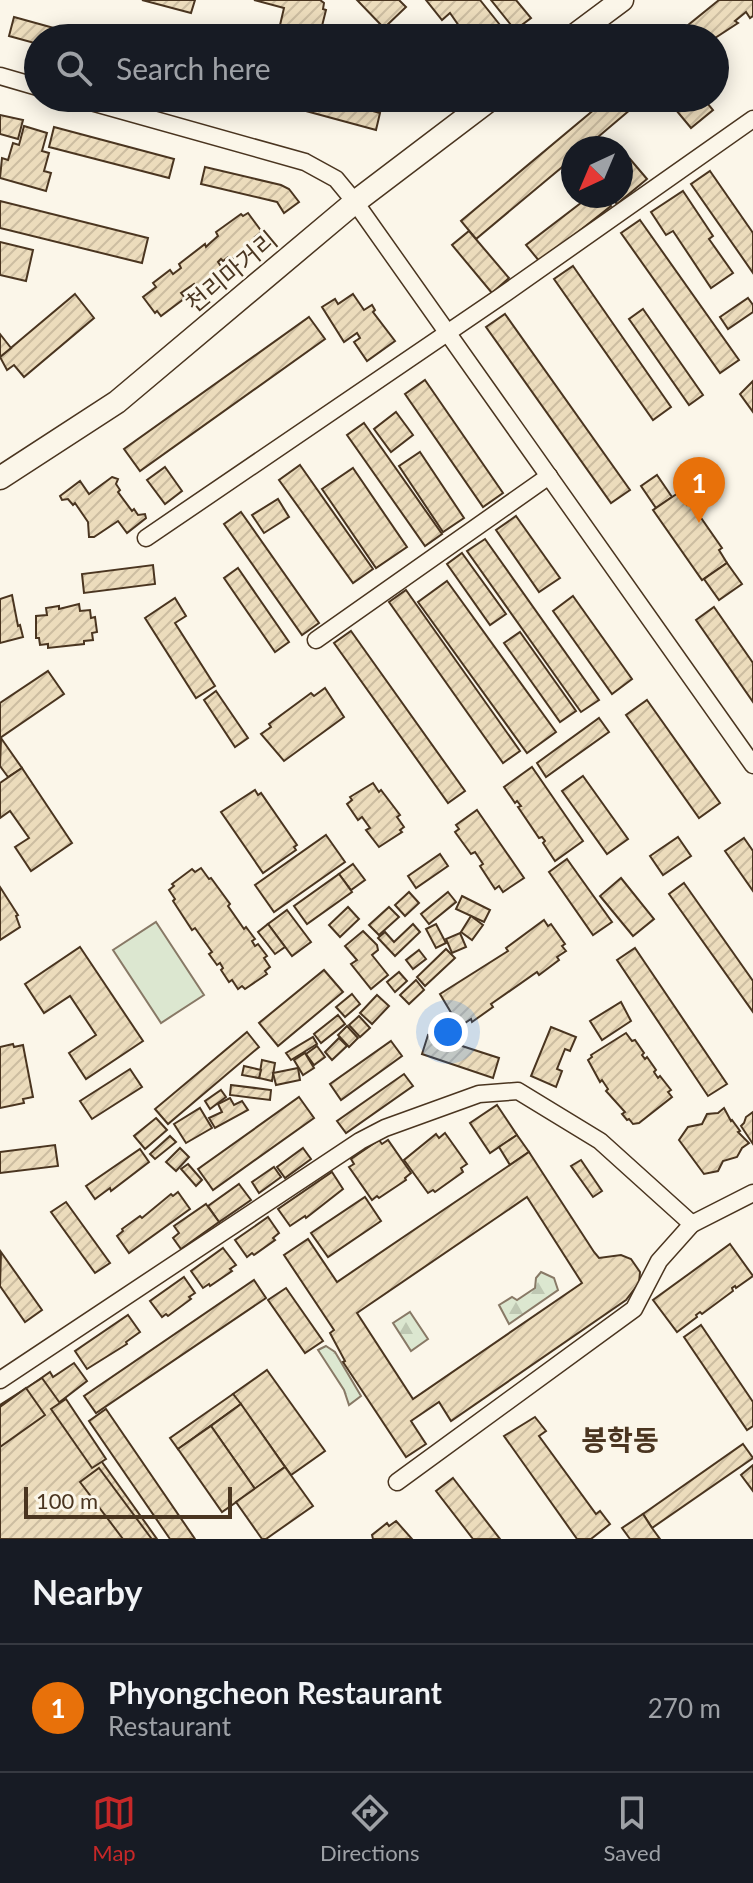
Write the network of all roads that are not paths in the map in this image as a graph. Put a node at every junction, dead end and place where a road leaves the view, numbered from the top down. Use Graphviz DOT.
graph roads {
  1 [pos="622,0"];
  2 [pos="590,24"];
  3 [pos="0,76"];
  4 [pos="24,83"];
  5 [pos="127,112"];
  6 [pos="474,112"];
  7 [pos="753,119"];
  8 [pos="355,202"];
  9 [pos="447,331"];
  10 [pos="549,476"];
  11 [pos="0,478"];
  12 [pos="146,538"];
  13 [pos="316,640"];
  14 [pos="753,765"];
  15 [pos="753,1193"];
  16 [pos="692,1224"];
  17 [pos="0,1380"];
  18 [pos="397,1482"];
  1 -- 2 [label="highway"];
  3 -- 4 [label="street"];
  5 -- 8 [label="street"];
  6 -- 8 [label="highway, 천리마거리"];
  7 -- 9 [label="street"];
  8 -- 9 [label="street"];
  8 -- 11 [label="highway, 천리마거리"];
  9 -- 10 [label="street"];
  9 -- 12 [label="street"];
  10 -- 13 [label="street"];
  10 -- 14 [label="street"];
  15 -- 16 [label="street"];
  16 -- 17 [label="street"];
  16 -- 18 [label="street"];
}
